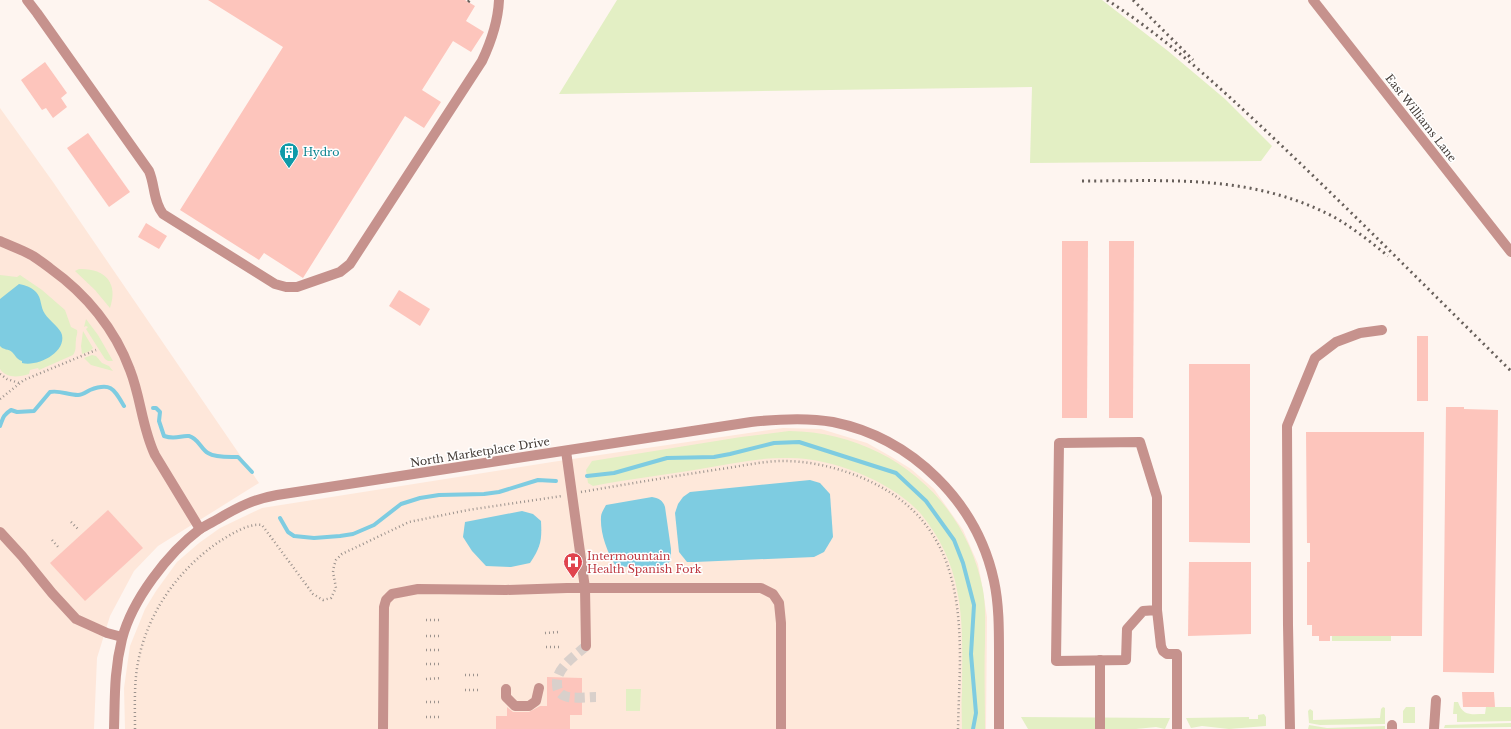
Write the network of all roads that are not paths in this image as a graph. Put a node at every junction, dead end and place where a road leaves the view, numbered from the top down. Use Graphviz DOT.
graph roads {
  1 [pos="27,0"];
  2 [pos="499,0"];
  3 [pos="1313,0"];
  4 [pos="0,241"];
  5 [pos="1511,252"];
  6 [pos="1382,330"];
  7 [pos="566,451"];
  8 [pos="200,529"];
  9 [pos="0,532"];
  10 [pos="585,588"];
  11 [pos="1157,610"];
  12 [pos="122,637"];
  13 [pos="586,646"];
  14 [pos="1100,660"];
  15 [pos="539,688"];
  16 [pos="506,689"];
  17 [pos="1436,700"];
  18 [pos="114,729"];
  19 [pos="383,729"];
  20 [pos="781,729"];
  21 [pos="999,729"];
  22 [pos="1100,729"];
  23 [pos="1177,729"];
  24 [pos="1290,729"];
  25 [pos="1434,729"];
  1 -- 2 [label="street"];
  3 -- 5 [label="street, East Williams Lane"];
  4 -- 8 [label="street"];
  6 -- 24 [label="street"];
  7 -- 8 [label="street, North Marketplace Drive"];
  7 -- 10 [label="street"];
  7 -- 21 [label="street, North Marketplace Drive"];
  8 -- 12 [label="street, North Marketplace Drive"];
  9 -- 12 [label="street"];
  10 -- 13 [label="street"];
  10 -- 19 [label="street"];
  10 -- 20 [label="street"];
  11 -- 14 [label="street"];
  11 -- 14 [label="street"];
  11 -- 23 [label="street"];
  12 -- 18 [label="street, North Marketplace Drive"];
  14 -- 22 [label="street"];
  15 -- 16 [label="street"];
  17 -- 25 [label="street"];
}
